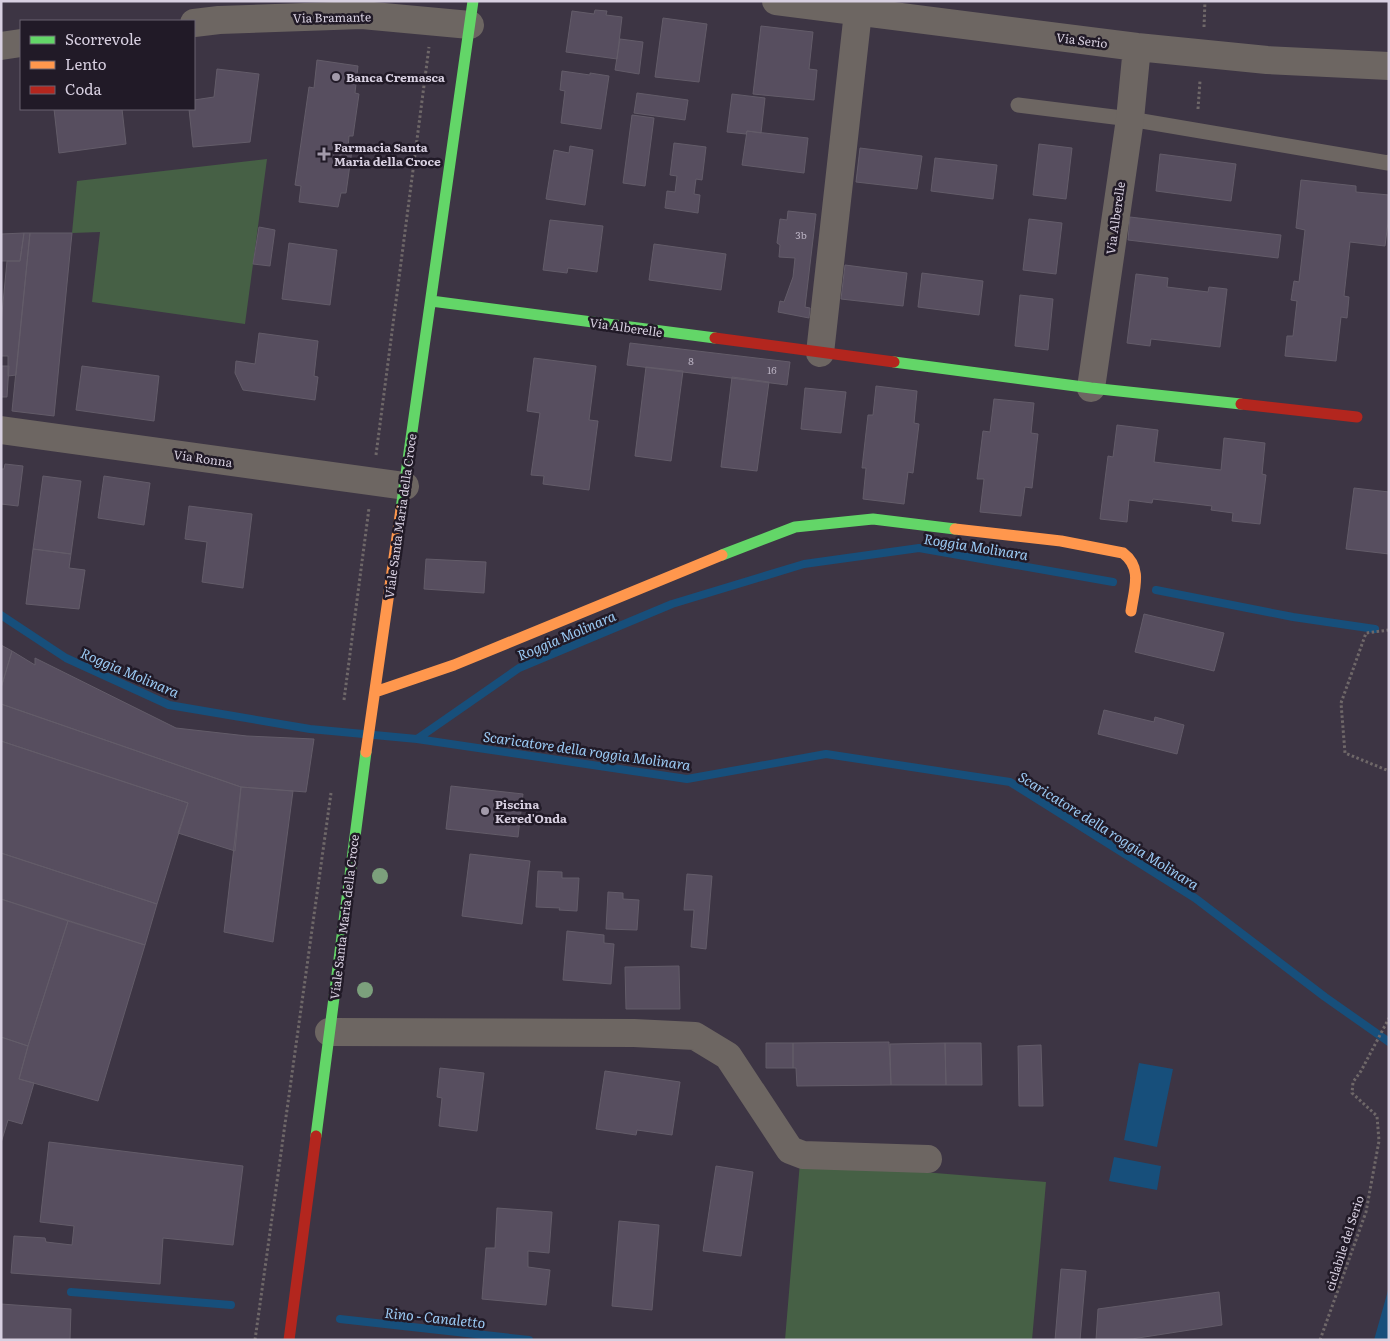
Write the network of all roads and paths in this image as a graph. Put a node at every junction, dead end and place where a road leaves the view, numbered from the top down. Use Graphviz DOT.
graph roads {
  1 [pos="776,1"];
  2 [pos="858,12"];
  3 [pos="471,13"];
  4 [pos="432,21"];
  5 [pos="195,23"];
  6 [pos="20,43"];
  7 [pos="1,46"];
  8 [pos="1137,47"];
  9 [pos="1389,66"];
  10 [pos="1018,105"];
  11 [pos="1130,118"];
  12 [pos="1389,162"];
  13 [pos="431,301"];
  14 [pos="820,353"];
  15 [pos="1091,388"];
  16 [pos="1357,417"];
  17 [pos="1,430"];
  18 [pos="373,481"];
  19 [pos="405,486"];
  20 [pos="1131,611"];
  21 [pos="1389,630"];
  22 [pos="374,692"];
  23 [pos="343,702"];
  24 [pos="1389,771"];
  25 [pos="331,792"];
  26 [pos="1389,1018"];
  27 [pos="329,1032"];
  28 [pos="928,1159"];
  29 [pos="255,1340"];
  30 [pos="289,1340"];
  31 [pos="1320,1340"];
  1 -- 2 [label="street, Via Serio"];
  2 -- 8 [label="street, Via Serio"];
  2 -- 14 [label="street"];
  3 -- 4 [label="street, Via Bramante"];
  3 -- 13 [label="street, Viale Santa Maria della Croce"];
  4 -- 5 [label="street, Via Bramante"];
  4 -- 18 [label="path"];
  6 -- 7 [label="street"];
  8 -- 9 [label="street, Via Serio"];
  8 -- 11 [label="street, Via Alberelle"];
  10 -- 11 [label="lane"];
  11 -- 12 [label="lane"];
  11 -- 15 [label="street, Via Alberelle"];
  13 -- 14 [label="street, Via Alberelle"];
  13 -- 19 [label="street, Viale Santa Maria della Croce"];
  14 -- 15 [label="street, Via Alberelle"];
  15 -- 16 [label="street, Via Alberelle"];
  17 -- 18 [label="street, Via Ronna"];
  18 -- 19 [label="street, Via Ronna"];
  18 -- 23 [label="path"];
  19 -- 22 [label="street, Viale Santa Maria della Croce"];
  20 -- 22 [label="street"];
  21 -- 24 [label="path"];
  22 -- 27 [label="street, Viale Santa Maria della Croce"];
  25 -- 29 [label="path"];
  26 -- 31 [label="path, ciclabile del Serio"];
  27 -- 28 [label="street"];
  27 -- 30 [label="street, Viale Santa Maria della Croce"];
}
